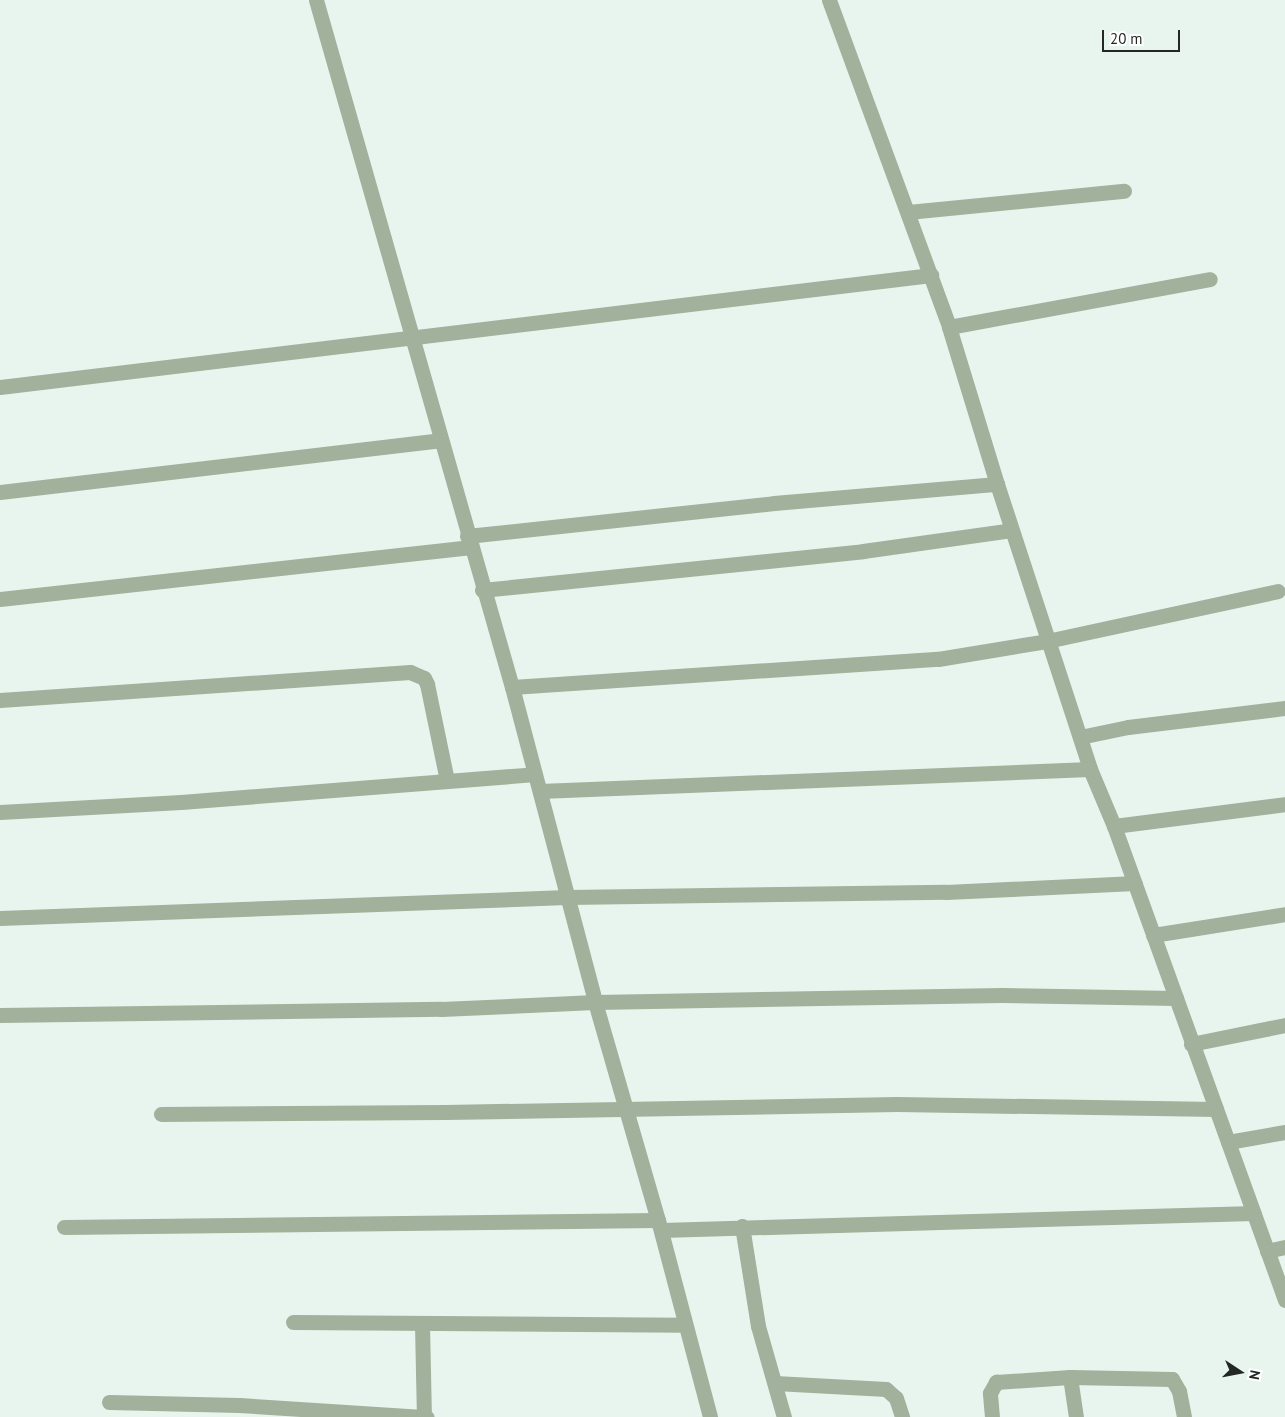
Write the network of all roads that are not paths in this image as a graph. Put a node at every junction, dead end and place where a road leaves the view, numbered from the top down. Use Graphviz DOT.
graph roads {
  1 [pos="316,0"];
  2 [pos="829,0"];
  3 [pos="1124,191"];
  4 [pos="908,212"];
  5 [pos="931,275"];
  6 [pos="1210,279"];
  7 [pos="949,327"];
  8 [pos="412,339"];
  9 [pos="0,387"];
  10 [pos="440,440"];
  11 [pos="996,484"];
  12 [pos="0,492"];
  13 [pos="1012,530"];
  14 [pos="468,542"];
  15 [pos="482,590"];
  16 [pos="1278,592"];
  17 [pos="0,599"];
  18 [pos="1047,641"];
  19 [pos="512,687"];
  20 [pos="0,700"];
  21 [pos="1285,708"];
  22 [pos="1080,737"];
  23 [pos="1090,770"];
  24 [pos="535,774"];
  25 [pos="448,782"];
  26 [pos="540,792"];
  27 [pos="1285,804"];
  28 [pos="0,812"];
  29 [pos="1114,826"];
  30 [pos="1135,883"];
  31 [pos="567,897"];
  32 [pos="1285,914"];
  33 [pos="0,918"];
  34 [pos="1153,935"];
  35 [pos="1176,998"];
  36 [pos="595,1002"];
  37 [pos="0,1015"];
  38 [pos="1285,1025"];
  39 [pos="1192,1044"];
  40 [pos="627,1109"];
  41 [pos="1216,1109"];
  42 [pos="161,1114"];
  43 [pos="1285,1132"];
  44 [pos="1228,1142"];
  45 [pos="1254,1213"];
  46 [pos="659,1225"];
  47 [pos="64,1226"];
  48 [pos="742,1226"];
  49 [pos="1285,1247"];
  50 [pos="1267,1251"];
  51 [pos="1285,1300"];
  52 [pos="293,1322"];
  53 [pos="422,1324"];
  54 [pos="685,1325"];
  55 [pos="1070,1377"];
  56 [pos="775,1383"];
  57 [pos="110,1402"];
  58 [pos="425,1417"];
  59 [pos="710,1417"];
  60 [pos="784,1417"];
  61 [pos="902,1417"];
  62 [pos="992,1417"];
  63 [pos="1076,1417"];
  64 [pos="1184,1417"];
  1 -- 8 [label="street"];
  2 -- 4 [label="street"];
  3 -- 4 [label="street"];
  4 -- 5 [label="street"];
  5 -- 7 [label="street"];
  5 -- 8 [label="street"];
  6 -- 7 [label="street"];
  7 -- 11 [label="street"];
  8 -- 9 [label="street"];
  8 -- 10 [label="street"];
  10 -- 12 [label="street"];
  10 -- 14 [label="street"];
  11 -- 13 [label="street"];
  11 -- 14 [label="street"];
  13 -- 15 [label="street"];
  13 -- 18 [label="street"];
  14 -- 15 [label="street"];
  14 -- 17 [label="street"];
  15 -- 19 [label="street"];
  16 -- 18 [label="street"];
  18 -- 19 [label="street"];
  18 -- 22 [label="street"];
  19 -- 24 [label="street"];
  20 -- 25 [label="street"];
  21 -- 22 [label="street"];
  22 -- 23 [label="street"];
  23 -- 26 [label="street"];
  23 -- 29 [label="street"];
  24 -- 25 [label="street"];
  24 -- 26 [label="street"];
  25 -- 28 [label="street"];
  26 -- 31 [label="street"];
  27 -- 29 [label="street"];
  29 -- 30 [label="street"];
  30 -- 31 [label="street"];
  30 -- 34 [label="street"];
  31 -- 33 [label="street"];
  31 -- 36 [label="street"];
  32 -- 34 [label="street"];
  34 -- 35 [label="street"];
  35 -- 36 [label="street"];
  35 -- 39 [label="street"];
  36 -- 37 [label="street"];
  36 -- 40 [label="street"];
  38 -- 39 [label="street"];
  39 -- 41 [label="street"];
  40 -- 41 [label="street"];
  40 -- 42 [label="street"];
  40 -- 46 [label="street"];
  41 -- 44 [label="street"];
  43 -- 44 [label="street"];
  44 -- 45 [label="street"];
  45 -- 48 [label="street"];
  45 -- 50 [label="street"];
  46 -- 47 [label="street"];
  46 -- 48 [label="street"];
  46 -- 54 [label="street"];
  48 -- 56 [label="street"];
  49 -- 50 [label="street"];
  50 -- 51 [label="street"];
  52 -- 53 [label="street"];
  53 -- 54 [label="street"];
  53 -- 58 [label="street"];
  54 -- 59 [label="street"];
  55 -- 62 [label="street"];
  55 -- 63 [label="street"];
  55 -- 64 [label="street"];
  56 -- 60 [label="street"];
  56 -- 61 [label="street"];
  57 -- 58 [label="street"];
}
